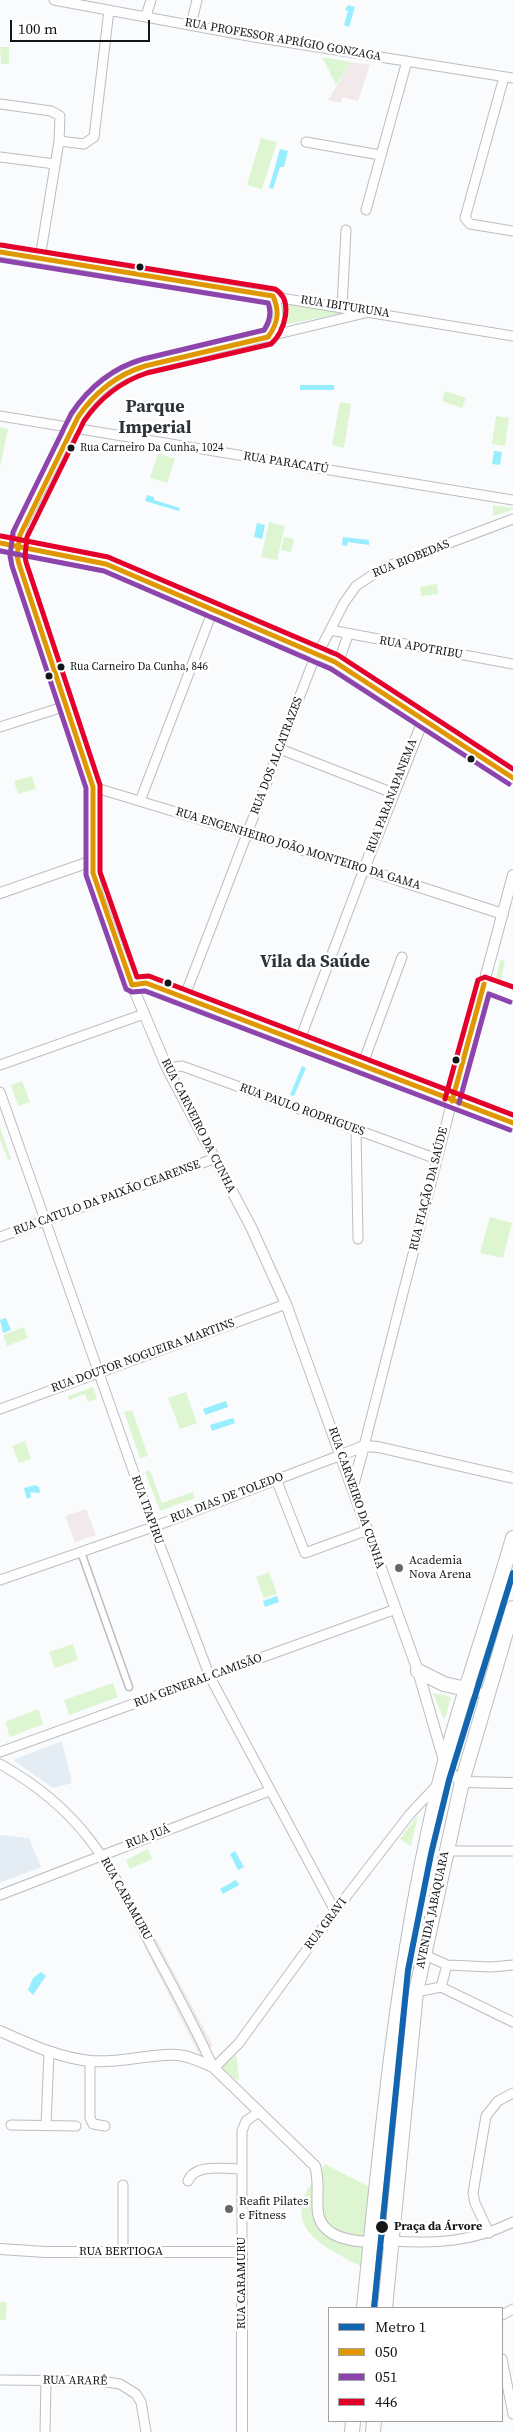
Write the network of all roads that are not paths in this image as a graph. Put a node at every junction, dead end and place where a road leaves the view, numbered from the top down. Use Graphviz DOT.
graph roads {
  1 [pos="54,0"];
  2 [pos="151,0"];
  3 [pos="197,0"];
  4 [pos="88,3"];
  5 [pos="108,10"];
  6 [pos="146,16"];
  7 [pos="191,25"];
  8 [pos="407,61"];
  9 [pos="508,78"];
  10 [pos="0,104"];
  11 [pos="59,141"];
  12 [pos="306,142"];
  13 [pos="380,155"];
  14 [pos="0,157"];
  15 [pos="55,164"];
  16 [pos="366,210"];
  17 [pos="346,230"];
  18 [pos="513,231"];
  19 [pos="0,252"];
  20 [pos="40,258"];
  21 [pos="273,296"];
  22 [pos="342,307"];
  23 [pos="370,312"];
  24 [pos="513,336"];
  25 [pos="268,337"];
  26 [pos="0,416"];
  27 [pos="72,428"];
  28 [pos="513,500"];
  29 [pos="513,519"];
  30 [pos="0,543"];
  31 [pos="18,545"];
  32 [pos="213,610"];
  33 [pos="330,630"];
  34 [pos="348,635"];
  35 [pos="317,654"];
  36 [pos="335,662"];
  37 [pos="513,664"];
  38 [pos="66,706"];
  39 [pos="424,718"];
  40 [pos="0,727"];
  41 [pos="280,749"];
  42 [pos="513,778"];
  43 [pos="93,786"];
  44 [pos="393,793"];
  45 [pos="140,801"];
  46 [pos="247,833"];
  47 [pos="92,861"];
  48 [pos="364,869"];
  49 [pos="513,875"];
  50 [pos="0,892"];
  51 [pos="503,914"];
  52 [pos="402,957"];
  53 [pos="484,984"];
  54 [pos="132,985"];
  55 [pos="513,995"];
  56 [pos="184,998"];
  57 [pos="144,1014"];
  58 [pos="299,1042"];
  59 [pos="0,1065"];
  60 [pos="362,1066"];
  61 [pos="166,1068"];
  62 [pos="0,1092"];
  63 [pos="452,1101"];
  64 [pos="513,1123"];
  65 [pos="356,1131"];
  66 [pos="213,1159"];
  67 [pos="437,1160"];
  68 [pos="45,1221"];
  69 [pos="0,1237"];
  70 [pos="358,1239"];
  71 [pos="286,1304"];
  72 [pos="99,1373"];
  73 [pos="0,1409"];
  74 [pos="336,1442"];
  75 [pos="359,1447"];
  76 [pos="341,1455"];
  77 [pos="513,1478"];
  78 [pos="276,1479"];
  79 [pos="353,1487"];
  80 [pos="153,1526"];
  81 [pos="368,1530"];
  82 [pos="513,1538"];
  83 [pos="81,1552"];
  84 [pos="0,1580"];
  85 [pos="513,1608"];
  86 [pos="396,1609"];
  87 [pos="418,1671"];
  88 [pos="210,1677"];
  89 [pos="128,1687"];
  90 [pos="467,1690"];
  91 [pos="488,1694"];
  92 [pos="0,1752"];
  93 [pos="0,1764"];
  94 [pos="445,1764"];
  95 [pos="440,1782"];
  96 [pos="462,1782"];
  97 [pos="513,1783"];
  98 [pos="269,1791"];
  99 [pos="446,1851"];
  100 [pos="513,1851"];
  101 [pos="102,1855"];
  102 [pos="0,1895"];
  103 [pos="335,1911"];
  104 [pos="423,1954"];
  105 [pos="447,1965"];
  106 [pos="513,1965"];
  107 [pos="441,1987"];
  108 [pos="416,1992"];
  109 [pos="513,2022"];
  110 [pos="0,2030"];
  111 [pos="48,2052"];
  112 [pos="90,2061"];
  113 [pos="213,2068"];
  114 [pos="513,2093"];
  115 [pos="259,2112"];
  116 [pos="12,2124"];
  117 [pos="46,2126"];
  118 [pos="76,2126"];
  119 [pos="105,2126"];
  120 [pos="242,2169"];
  121 [pos="188,2181"];
  122 [pos="123,2185"];
  123 [pos="513,2222"];
  124 [pos="489,2233"];
  125 [pos="391,2241"];
  126 [pos="370,2243"];
  127 [pos="0,2249"];
  128 [pos="123,2252"];
  129 [pos="242,2252"];
  130 [pos="364,2307"];
  131 [pos="385,2307"];
  132 [pos="503,2364"];
  133 [pos="0,2380"];
  134 [pos="46,2381"];
  135 [pos="513,2414"];
  136 [pos="45,2432"];
  137 [pos="146,2432"];
  138 [pos="242,2432"];
  1 -- 4 [label="street, RUA PROFESSOR APRÍGIO GONZAGA"];
  2 -- 6 [label="street"];
  3 -- 7 [label="street"];
  4 -- 5 [label="street, RUA PROFESSOR APRÍGIO GONZAGA"];
  5 -- 6 [label="street, RUA PROFESSOR APRÍGIO GONZAGA"];
  5 -- 11 [label="street"];
  6 -- 7 [label="street, RUA PROFESSOR APRÍGIO GONZAGA"];
  7 -- 8 [label="street, RUA PROFESSOR APRÍGIO GONZAGA"];
  8 -- 9 [label="street, RUA PROFESSOR APRÍGIO GONZAGA"];
  8 -- 13 [label="street"];
  9 -- 18 [label="street"];
  10 -- 11 [label="street"];
  11 -- 15 [label="street"];
  12 -- 13 [label="street"];
  13 -- 16 [label="street"];
  14 -- 15 [label="street"];
  15 -- 20 [label="street"];
  17 -- 22 [label="street"];
  19 -- 20 [label="street, RUA IBITURUNA"];
  20 -- 21 [label="street, RUA IBITURUNA"];
  21 -- 22 [label="street, RUA IBITURUNA"];
  21 -- 25 [label="street"];
  22 -- 23 [label="street, RUA IBITURUNA"];
  23 -- 24 [label="street, RUA IBITURUNA"];
  23 -- 25 [label="street, RUA CARNEIRO DA CUNHA"];
  25 -- 27 [label="street, RUA CARNEIRO DA CUNHA"];
  26 -- 27 [label="street, RUA PARACATÚ"];
  27 -- 28 [label="street, RUA PARACATÚ"];
  27 -- 31 [label="street, RUA CARNEIRO DA CUNHA"];
  29 -- 33 [label="street, RUA BIOBEDAS"];
  30 -- 31 [label="street"];
  31 -- 32 [label="street"];
  31 -- 38 [label="street, RUA CARNEIRO DA CUNHA"];
  32 -- 35 [label="street"];
  32 -- 45 [label="street"];
  33 -- 34 [label="street, RUA APOTRIBU"];
  33 -- 35 [label="street, RUA BIOBEDAS"];
  34 -- 36 [label="street"];
  34 -- 37 [label="street, RUA APOTRIBU"];
  35 -- 36 [label="street"];
  35 -- 41 [label="street, RUA DOS ALCATRAZES"];
  36 -- 39 [label="street"];
  38 -- 40 [label="street"];
  38 -- 43 [label="street, RUA CARNEIRO DA CUNHA"];
  39 -- 42 [label="street"];
  39 -- 44 [label="street, RUA PARANAPANEMA"];
  41 -- 44 [label="street"];
  41 -- 46 [label="street, RUA DOS ALCATRAZES"];
  43 -- 45 [label="street, RUA ENGENHEIRO JOÃO MONTEIRO DA GAMA"];
  43 -- 47 [label="street, RUA CARNEIRO DA CUNHA"];
  44 -- 48 [label="street, RUA PARANAPANEMA"];
  45 -- 46 [label="street, RUA ENGENHEIRO JOÃO MONTEIRO DA GAMA"];
  46 -- 48 [label="street, RUA ENGENHEIRO JOÃO MONTEIRO DA GAMA"];
  46 -- 56 [label="street, RUA DOS ALCATRAZES"];
  47 -- 50 [label="street"];
  47 -- 54 [label="street, RUA CARNEIRO DA CUNHA"];
  48 -- 51 [label="street, RUA ENGENHEIRO JOÃO MONTEIRO DA GAMA"];
  48 -- 58 [label="street, RUA PARANAPANEMA"];
  49 -- 51 [label="street, RUA FIAÇÃO DA SAÚDE"];
  51 -- 53 [label="street, RUA FIAÇÃO DA SAÚDE"];
  52 -- 60 [label="street"];
  53 -- 55 [label="street"];
  53 -- 63 [label="street, RUA FIAÇÃO DA SAÚDE"];
  54 -- 56 [label="street"];
  54 -- 57 [label="street, RUA CARNEIRO DA CUNHA"];
  56 -- 58 [label="street"];
  57 -- 59 [label="street"];
  57 -- 61 [label="street, RUA CARNEIRO DA CUNHA"];
  58 -- 60 [label="street"];
  60 -- 63 [label="street"];
  61 -- 65 [label="street, RUA PAULO RODRIGUES"];
  61 -- 66 [label="street, RUA CARNEIRO DA CUNHA"];
  62 -- 68 [label="street, RUA ITAPIRU"];
  63 -- 64 [label="street"];
  63 -- 67 [label="street, RUA FIAÇÃO DA SAÚDE"];
  65 -- 67 [label="street, RUA PAULO RODRIGUES"];
  65 -- 70 [label="street"];
  66 -- 68 [label="street, RUA CATULO DA PAIXÃO CEARENSE"];
  66 -- 71 [label="street, RUA CARNEIRO DA CUNHA"];
  67 -- 75 [label="street, RUA FIAÇÃO DA SAÚDE"];
  68 -- 69 [label="street, RUA CATULO DA PAIXÃO CEARENSE"];
  68 -- 72 [label="street, RUA ITAPIRU"];
  71 -- 72 [label="street, RUA DOUTOR NOGUEIRA MARTINS"];
  71 -- 74 [label="street, RUA CARNEIRO DA CUNHA"];
  72 -- 73 [label="street, RUA DOUTOR NOGUEIRA MARTINS"];
  72 -- 80 [label="street, RUA ITAPIRU"];
  74 -- 75 [label="street"];
  74 -- 76 [label="street, RUA CARNEIRO DA CUNHA"];
  75 -- 76 [label="street"];
  75 -- 77 [label="street"];
  75 -- 79 [label="street"];
  76 -- 78 [label="street, RUA DIAS DE TOLEDO"];
  76 -- 79 [label="street, RUA CARNEIRO DA CUNHA"];
  78 -- 80 [label="street, RUA DIAS DE TOLEDO"];
  78 -- 81 [label="street"];
  79 -- 81 [label="street, RUA CARNEIRO DA CUNHA"];
  80 -- 83 [label="street, RUA DIAS DE TOLEDO"];
  80 -- 88 [label="street, RUA ITAPIRU"];
  81 -- 86 [label="street, RUA CARNEIRO DA CUNHA"];
  82 -- 90 [label="main road, AVENIDA JABAQUARA"];
  83 -- 84 [label="street, RUA DIAS DE TOLEDO"];
  83 -- 89 [label="street"];
  85 -- 91 [label="main road, AVENIDA JABAQUARA"];
  86 -- 87 [label="street, RUA CARNEIRO DA CUNHA"];
  86 -- 88 [label="street, RUA GENERAL CAMISÃO"];
  87 -- 90 [label="main road"];
  87 -- 94 [label="street, RUA CARNEIRO DA CUNHA"];
  88 -- 92 [label="street, RUA GENERAL CAMISÃO"];
  88 -- 98 [label="street, RUA ITAPIRU"];
  90 -- 91 [label="main road"];
  90 -- 94 [label="main road, AVENIDA JABAQUARA"];
  91 -- 96 [label="main road, AVENIDA JABAQUARA"];
  93 -- 101 [label="street, RUA CARAMURU"];
  94 -- 95 [label="main road, AVENIDA JABAQUARA"];
  94 -- 96 [label="street"];
  95 -- 103 [label="street, RUA GRAVI"];
  95 -- 126 [label="main road, AVENIDA JABAQUARA"];
  96 -- 97 [label="street"];
  96 -- 99 [label="main road, AVENIDA JABAQUARA"];
  98 -- 101 [label="street, RUA JUÁ"];
  98 -- 103 [label="street, RUA ITAPIRU"];
  99 -- 100 [label="street"];
  99 -- 104 [label="main road, AVENIDA JABAQUARA"];
  101 -- 102 [label="street, RUA JUÁ"];
  101 -- 113 [label="street, RUA CARAMURU"];
  103 -- 113 [label="street, RUA GRAVI"];
  104 -- 105 [label="street"];
  104 -- 108 [label="main road, AVENIDA JABAQUARA"];
  105 -- 106 [label="street"];
  105 -- 107 [label="street"];
  107 -- 108 [label="street"];
  107 -- 109 [label="street"];
  108 -- 125 [label="main road, AVENIDA JABAQUARA"];
  110 -- 111 [label="street"];
  111 -- 112 [label="street"];
  111 -- 117 [label="street"];
  112 -- 113 [label="street"];
  112 -- 119 [label="street"];
  113 -- 115 [label="street"];
  114 -- 124 [label="street"];
  115 -- 120 [label="street, RUA CARAMURU"];
  115 -- 126 [label="street"];
  116 -- 117 [label="street"];
  117 -- 118 [label="street"];
  120 -- 121 [label="street"];
  120 -- 129 [label="street, RUA CARAMURU"];
  122 -- 128 [label="street"];
  123 -- 124 [label="street"];
  124 -- 125 [label="street"];
  125 -- 126 [label="street"];
  125 -- 131 [label="main road, AVENIDA JABAQUARA"];
  126 -- 130 [label="main road, AVENIDA JABAQUARA"];
  127 -- 128 [label="street, RUA BERTIOGA"];
  128 -- 129 [label="street, RUA BERTIOGA"];
  129 -- 138 [label="street, RUA CARAMURU"];
  132 -- 135 [label="street"];
  133 -- 134 [label="street, RUA ARARÊ"];
  134 -- 136 [label="street"];
  134 -- 137 [label="street, RUA ARARÊ"];
}
